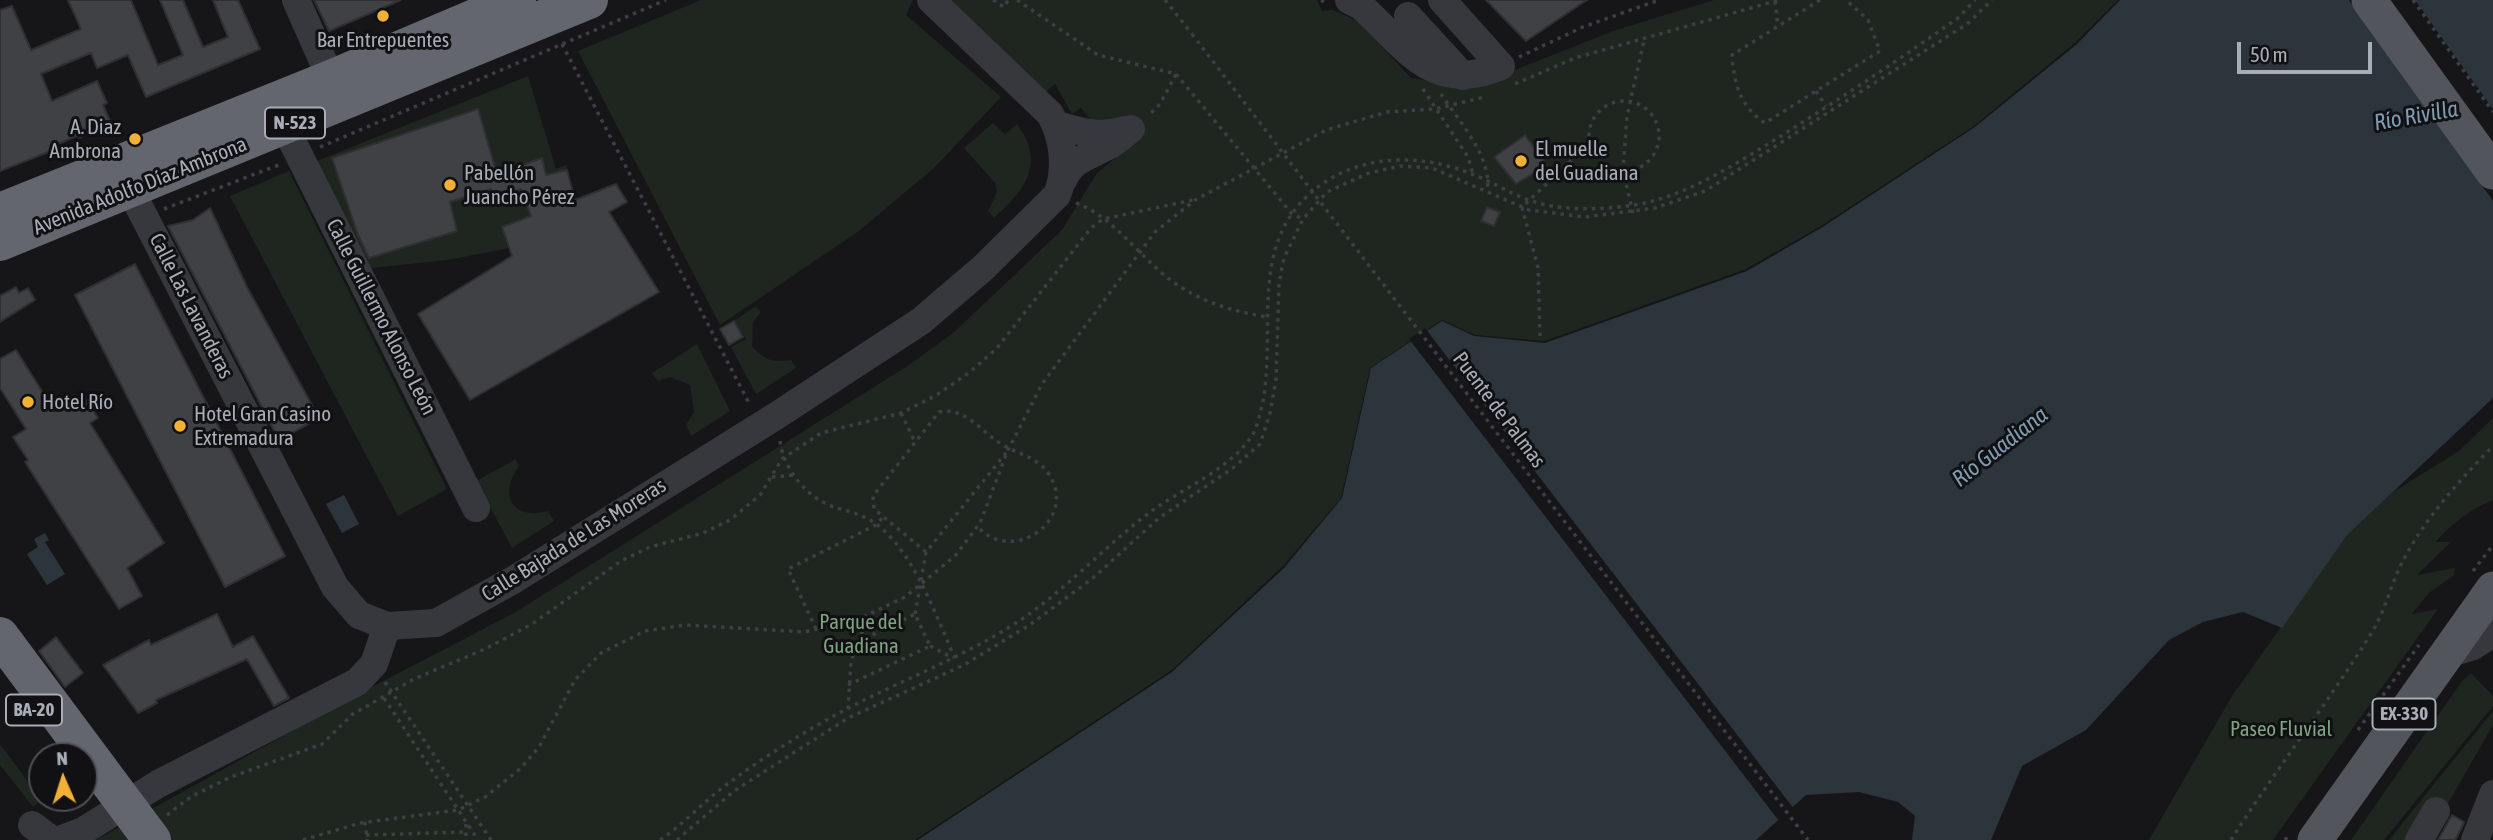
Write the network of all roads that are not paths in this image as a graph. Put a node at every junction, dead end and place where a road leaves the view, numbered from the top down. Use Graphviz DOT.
graph roads {
  1 [pos="296,0"];
  2 [pos="517,0"];
  3 [pos="589,0"];
  4 [pos="931,0"];
  5 [pos="1349,0"];
  6 [pos="1441,0"];
  7 [pos="2369,0"];
  8 [pos="2398,0"];
  9 [pos="1408,16"];
  10 [pos="444,61"];
  11 [pos="1463,76"];
  12 [pos="331,79"];
  13 [pos="1057,125"];
  14 [pos="2493,132"];
  15 [pos="293,141"];
  16 [pos="2493,172"];
  17 [pos="1060,188"];
  18 [pos="131,191"];
  19 [pos="8,207"];
  20 [pos="0,242"];
  21 [pos="476,508"];
  22 [pos="2493,589"];
  23 [pos="387,626"];
  24 [pos="0,636"];
  25 [pos="2476,638"];
  26 [pos="0,664"];
  27 [pos="58,742"];
  28 [pos="98,789"];
  29 [pos="2493,794"];
  30 [pos="2436,811"];
  31 [pos="148,833"];
  32 [pos="59,840"];
  33 [pos="2315,840"];
  34 [pos="2334,840"];
  35 [pos="2419,840"];
  36 [pos="2475,840"];
  1 -- 12 [label="street"];
  2 -- 12 [label="highway, Avenida Adolfo Díaz Ambrona / N-523"];
  3 -- 10 [label="highway, Avenida Adolfo Díaz Ambrona / N-523"];
  4 -- 13 [label="street"];
  5 -- 9 [label="street"];
  6 -- 11 [label="street"];
  7 -- 16 [label="main road"];
  8 -- 14 [label="main road"];
  9 -- 11 [label="street"];
  9 -- 11 [label="street"];
  10 -- 12 [label="highway"];
  10 -- 15 [label="highway, Avenida Adolfo Díaz Ambrona / N-523"];
  12 -- 19 [label="highway, Avenida Adolfo Díaz Ambrona / N-523"];
  13 -- 17 [label="street"];
  13 -- 17 [label="street, Calle Bajada de Las Moreras"];
  15 -- 18 [label="highway, Avenida Adolfo Díaz Ambrona / N-523"];
  15 -- 21 [label="street, Calle Guillermo Alonso León"];
  17 -- 23 [label="street, Calle Bajada de Las Moreras"];
  18 -- 20 [label="highway, Avenida Adolfo Díaz Ambrona / N-523"];
  18 -- 23 [label="street, Calle Las Lavanderas"];
  22 -- 25 [label="main road, EX-330"];
  23 -- 32 [label="street"];
  24 -- 31 [label="highway, BA-20, bridge"];
  25 -- 33 [label="main road, EX-330"];
  25 -- 34 [label="main road, EX-330"];
  26 -- 27 [label="highway, BA-20"];
  28 -- 31 [label="highway"];
  29 -- 36 [label="street"];
  30 -- 35 [label="street"];
}
